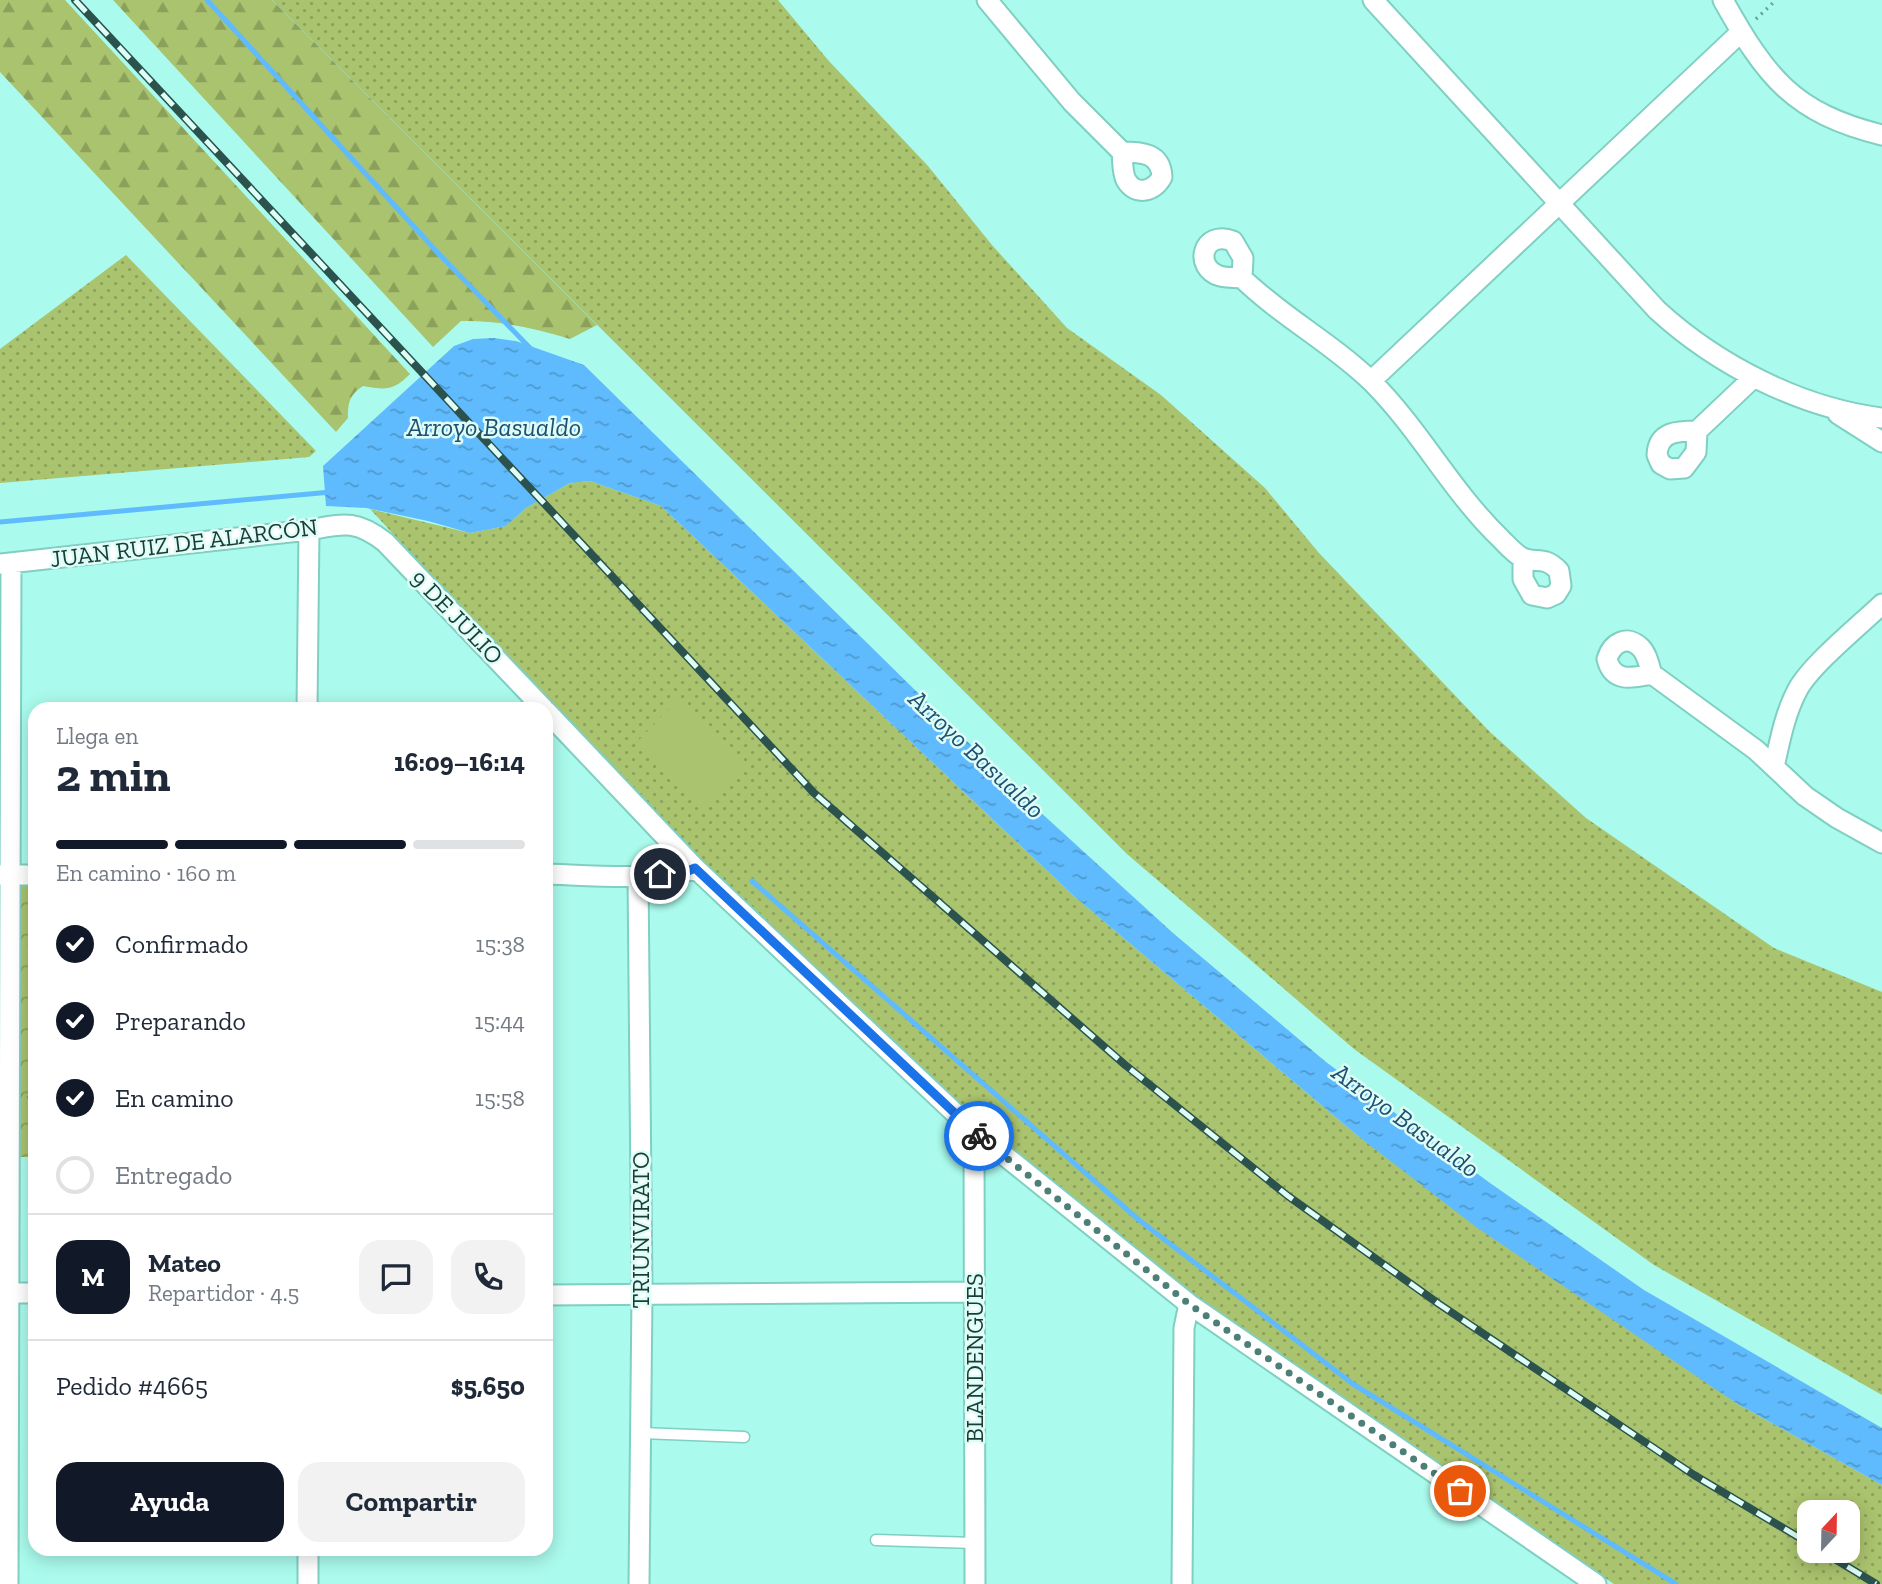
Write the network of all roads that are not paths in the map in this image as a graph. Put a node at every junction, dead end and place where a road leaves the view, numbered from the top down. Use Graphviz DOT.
graph roads {
  1 [pos="987,0"];
  2 [pos="1373,0"];
  3 [pos="1723,0"];
  4 [pos="1741,32"];
  5 [pos="1882,135"];
  6 [pos="1122,152"];
  7 [pos="1562,204"];
  8 [pos="1242,278"];
  9 [pos="1754,378"];
  10 [pos="1371,381"];
  11 [pos="1819,403"];
  12 [pos="1882,418"];
  13 [pos="1697,431"];
  14 [pos="1882,442"];
  15 [pos="367,528"];
  16 [pos="309,530"];
  17 [pos="1523,559"];
  18 [pos="5,564"];
  19 [pos="1882,604"];
  20 [pos="1651,674"];
  21 [pos="307,702"];
  22 [pos="537,702"];
  23 [pos="553,718"];
  24 [pos="1774,767"];
  25 [pos="1882,843"];
  26 [pos="695,868"];
  27 [pos="553,874"];
  28 [pos="6,875"];
  29 [pos="28,875"];
  30 [pos="638,875"];
  31 [pos="974,1131"];
  32 [pos="975,1292"];
  33 [pos="4,1293"];
  34 [pos="28,1293"];
  35 [pos="553,1295"];
  36 [pos="642,1295"];
  37 [pos="1189,1304"];
  38 [pos="641,1433"];
  39 [pos="744,1437"];
  40 [pos="876,1541"];
  41 [pos="975,1543"];
  42 [pos="308,1556"];
  43 [pos="8,1584"];
  44 [pos="308,1584"];
  45 [pos="639,1584"];
  46 [pos="975,1584"];
  47 [pos="1182,1584"];
  48 [pos="1596,1584"];
  1 -- 6 [label="street"];
  2 -- 7 [label="street"];
  3 -- 4 [label="street"];
  4 -- 5 [label="street"];
  4 -- 7 [label="street"];
  7 -- 9 [label="street"];
  7 -- 10 [label="street"];
  8 -- 10 [label="street"];
  9 -- 11 [label="street"];
  9 -- 13 [label="street"];
  10 -- 17 [label="street"];
  11 -- 12 [label="street"];
  11 -- 14 [label="street"];
  15 -- 16 [label="street, JUAN RUIZ DE ALARCÓN"];
  15 -- 22 [label="street, 9 DE JULIO"];
  16 -- 18 [label="street, JUAN RUIZ DE ALARCÓN"];
  16 -- 21 [label="street"];
  18 -- 28 [label="street"];
  19 -- 24 [label="street"];
  20 -- 24 [label="street"];
  23 -- 26 [label="street, 9 DE JULIO"];
  24 -- 25 [label="street"];
  26 -- 30 [label="street"];
  26 -- 31 [label="street, 9 DE JULIO"];
  27 -- 30 [label="street"];
  28 -- 29 [label="street"];
  28 -- 33 [label="street"];
  30 -- 36 [label="street, TRIUNVIRATO"];
  31 -- 32 [label="street, BLANDENGUES"];
  31 -- 37 [label="street, 9 DE JULIO"];
  32 -- 36 [label="street"];
  32 -- 41 [label="street, BLANDENGUES"];
  33 -- 34 [label="street"];
  33 -- 43 [label="street"];
  35 -- 36 [label="street"];
  36 -- 38 [label="street, TRIUNVIRATO"];
  37 -- 47 [label="street"];
  37 -- 48 [label="street, 9 DE JULIO"];
  38 -- 39 [label="lane"];
  38 -- 45 [label="street, TRIUNVIRATO"];
  40 -- 41 [label="lane"];
  41 -- 46 [label="street, BLANDENGUES"];
  42 -- 44 [label="street"];
}
